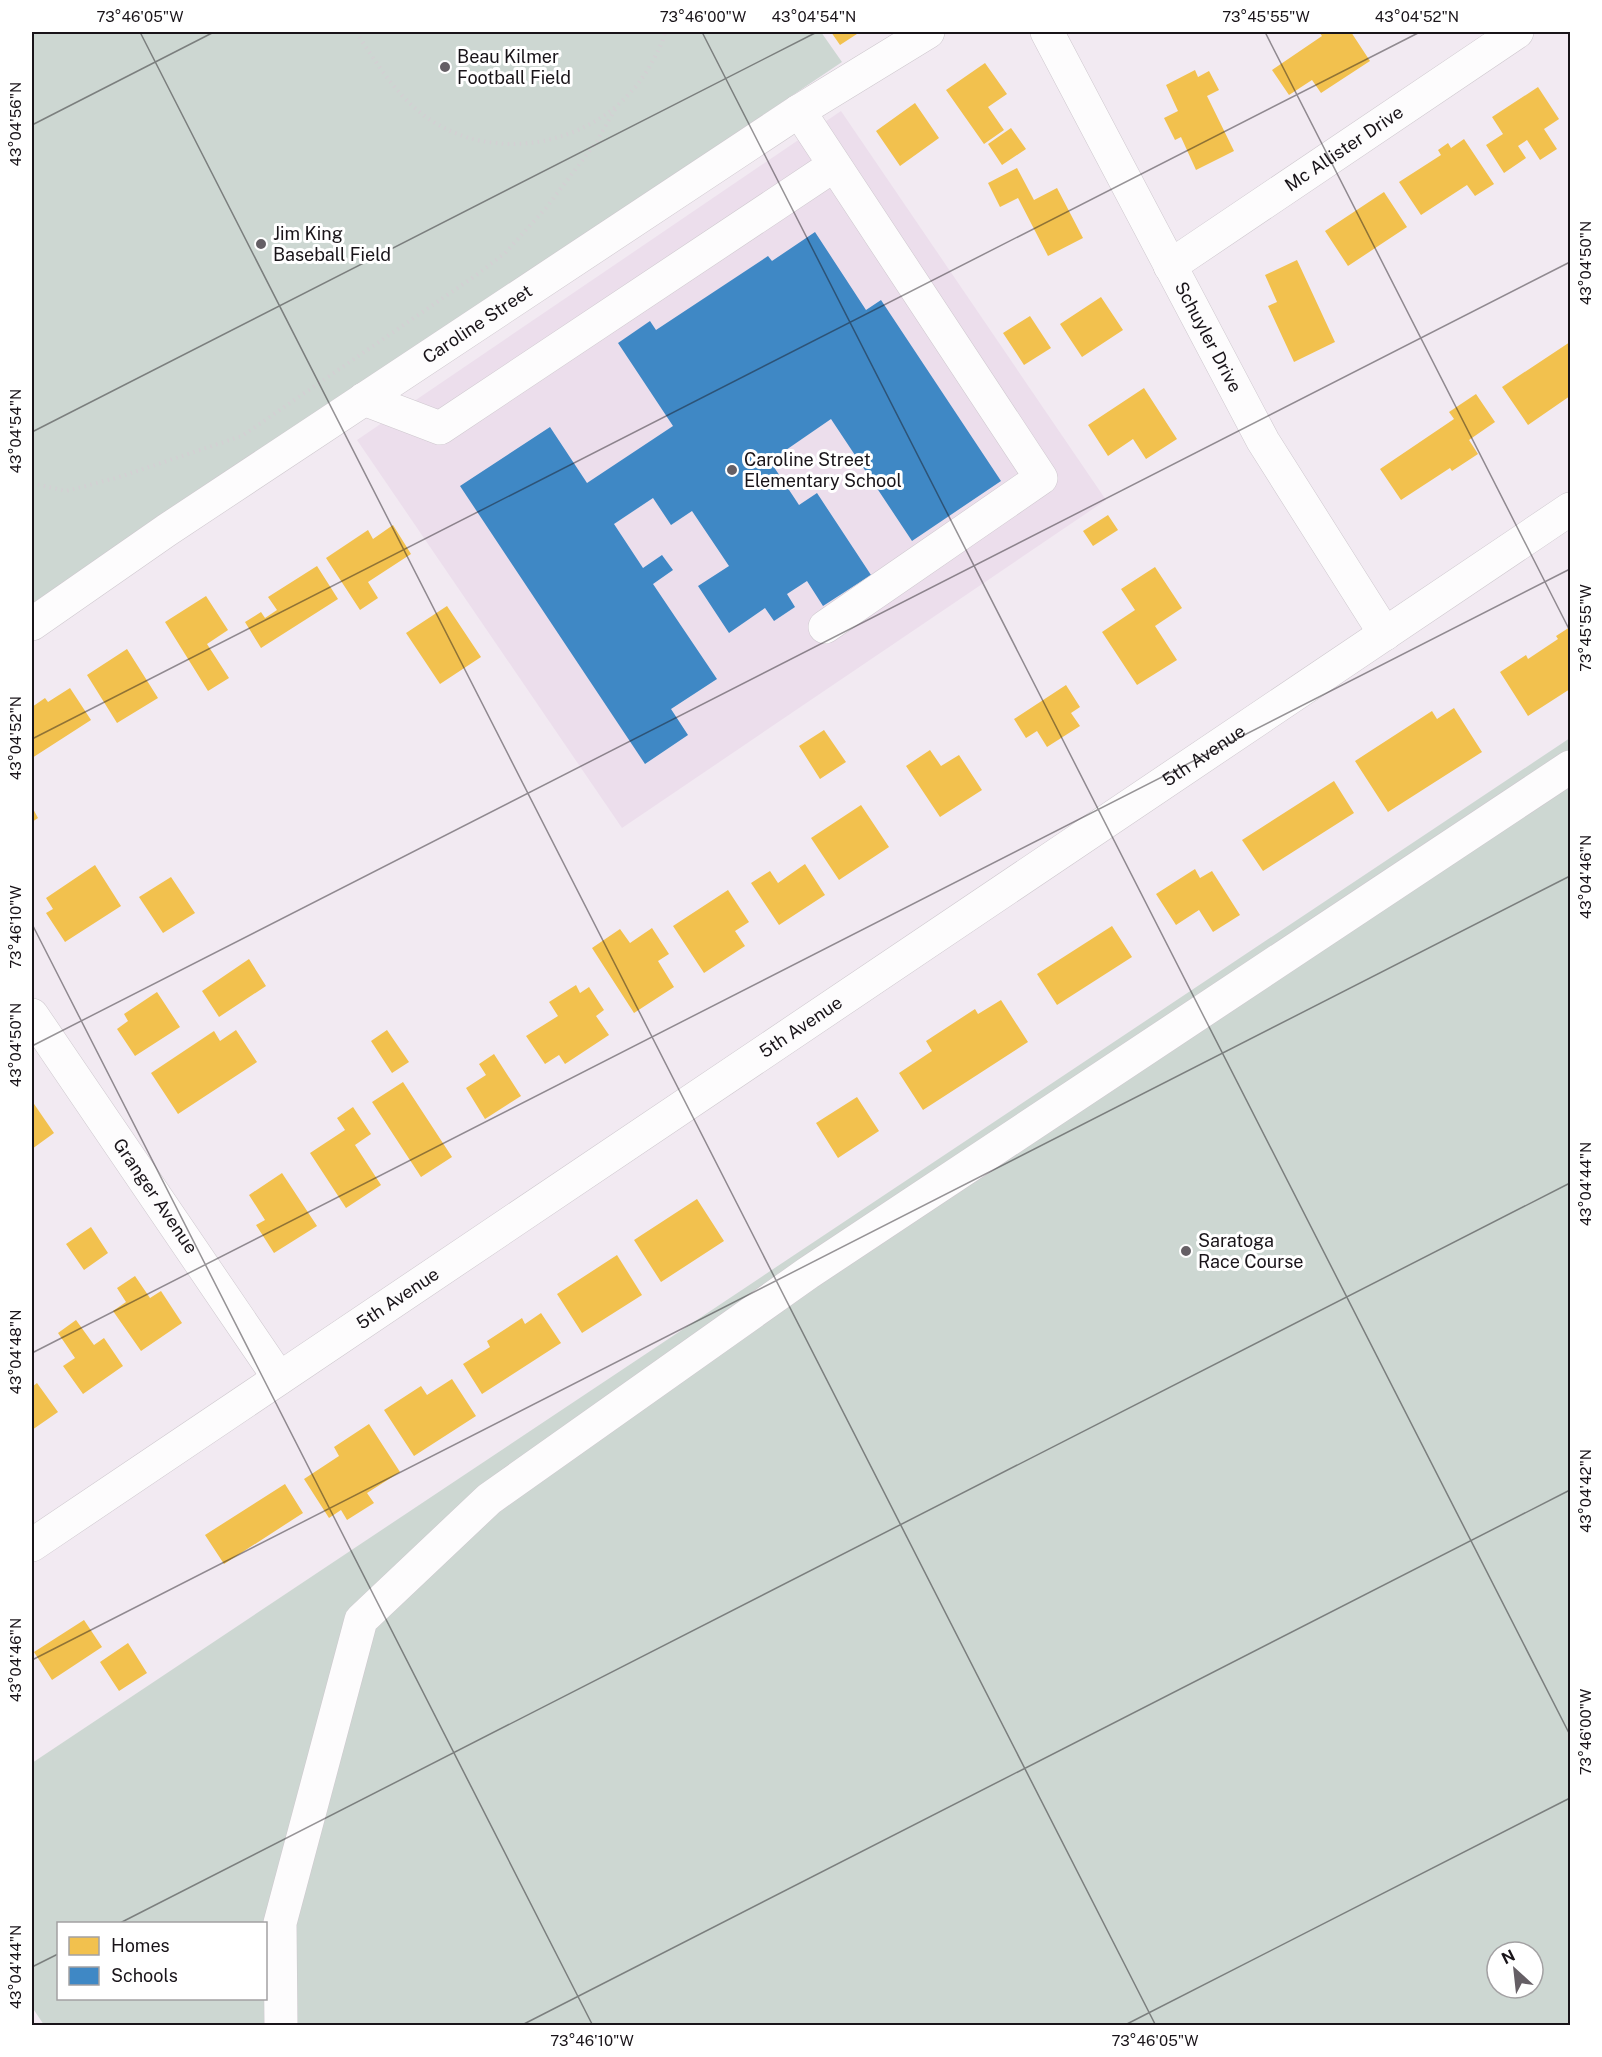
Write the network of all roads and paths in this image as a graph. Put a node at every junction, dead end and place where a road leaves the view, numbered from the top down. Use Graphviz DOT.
graph roads {
  1 [pos="356,32"];
  2 [pos="665,32"];
  3 [pos="928,32"];
  4 [pos="1047,32"];
  5 [pos="1517,32"];
  6 [pos="616,106"];
  7 [pos="799,111"];
  8 [pos="833,166"];
  9 [pos="1170,266"];
  10 [pos="364,399"];
  11 [pos="32,483"];
  12 [pos="1570,509"];
  13 [pos="32,624"];
  14 [pos="825,627"];
  15 [pos="1385,634"];
  16 [pos="1570,767"];
  17 [pos="32,1015"];
  18 [pos="279,1378"];
  19 [pos="32,1545"];
  20 [pos="276,2023"];
  1 -- 6 [label="path"];
  2 -- 6 [label="path"];
  3 -- 7 [label="street, Caroline Street"];
  4 -- 9 [label="street, Schuyler Drive"];
  5 -- 9 [label="street, Mc Allister Drive"];
  6 -- 11 [label="path"];
  7 -- 8 [label="street"];
  7 -- 10 [label="street, Caroline Street"];
  8 -- 10 [label="street"];
  8 -- 14 [label="street"];
  9 -- 15 [label="street, Schuyler Drive"];
  10 -- 13 [label="street, Caroline Street"];
  12 -- 15 [label="street, 5th Avenue"];
  15 -- 18 [label="street, 5th Avenue"];
  16 -- 20 [label="street"];
  17 -- 18 [label="street, Granger Avenue"];
  18 -- 19 [label="street, 5th Avenue"];
}
